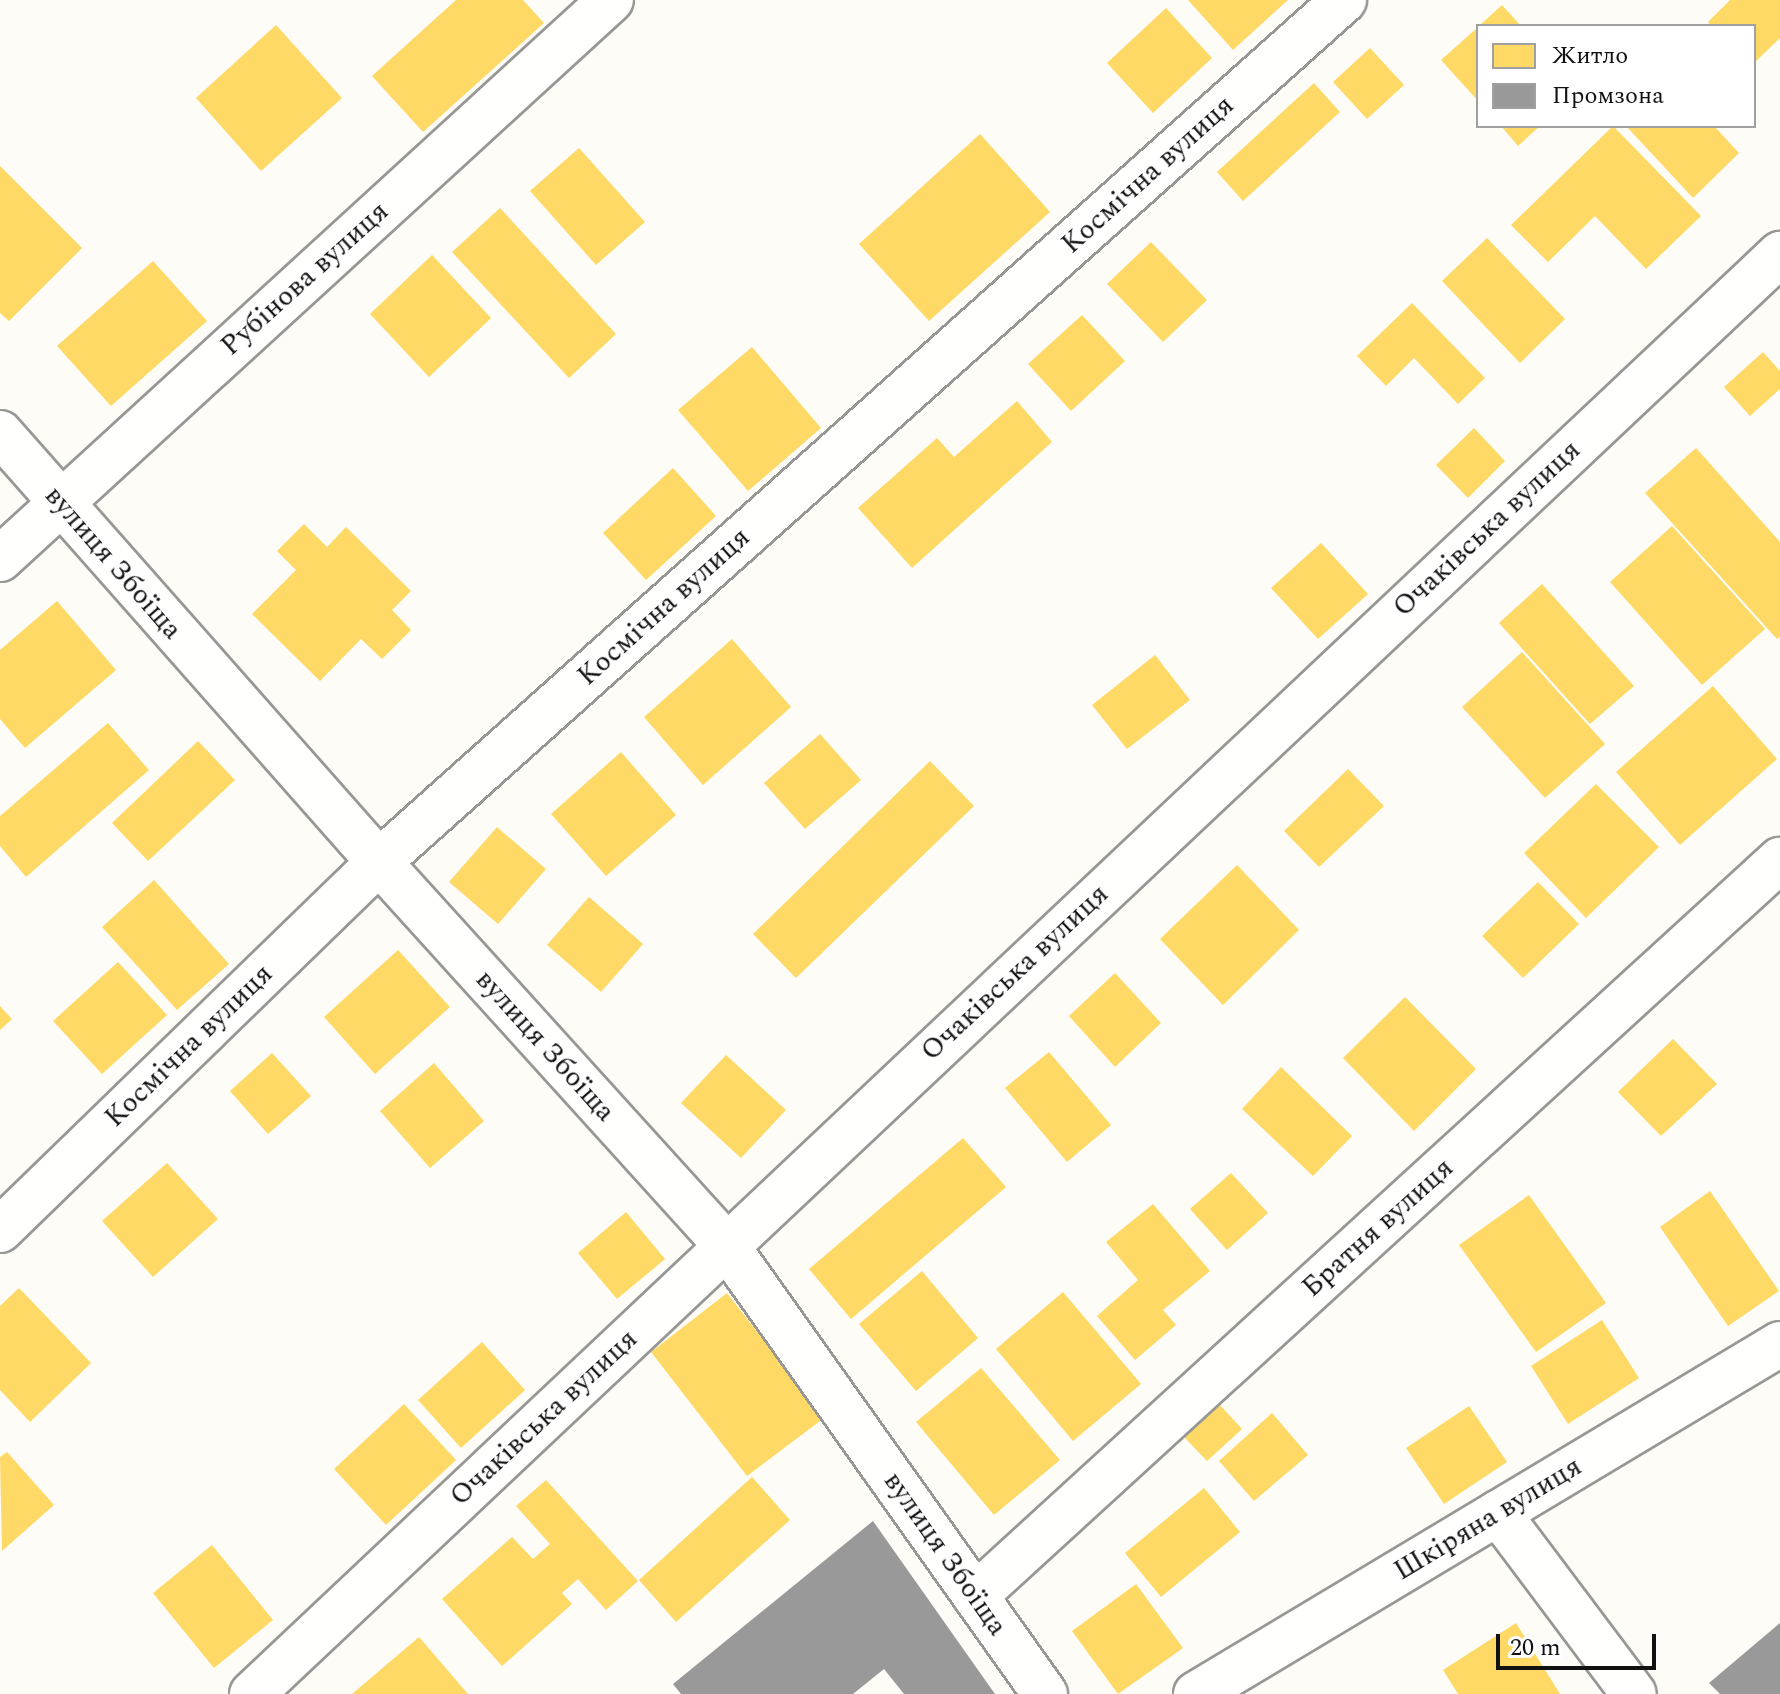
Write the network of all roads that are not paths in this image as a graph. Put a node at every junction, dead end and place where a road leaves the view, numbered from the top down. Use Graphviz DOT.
graph roads {
  1 [pos="611,0"];
  2 [pos="1344,0"];
  3 [pos="1780,254"];
  4 [pos="0,433"];
  5 [pos="60,503"];
  6 [pos="0,559"];
  7 [pos="1780,860"];
  8 [pos="379,862"];
  9 [pos="0,1230"];
  10 [pos="726,1245"];
  11 [pos="1780,1344"];
  12 [pos="1498,1513"];
  13 [pos="975,1596"];
  14 [pos="252,1694"];
  15 [pos="1045,1694"];
  16 [pos="1196,1694"];
  17 [pos="1634,1694"];
  1 -- 5 [label="street, Рубінова вулиця"];
  2 -- 8 [label="street, Космічна вулиця"];
  3 -- 10 [label="street, Очаківська вулиця"];
  4 -- 5 [label="street, вулиця Збоїща"];
  5 -- 6 [label="street, Рубінова вулиця"];
  5 -- 8 [label="street, вулиця Збоїща"];
  7 -- 13 [label="street, Братня вулиця"];
  8 -- 9 [label="street, Космічна вулиця"];
  8 -- 10 [label="street, вулиця Збоїща"];
  10 -- 13 [label="street, вулиця Збоїща"];
  10 -- 14 [label="street, Очаківська вулиця"];
  11 -- 12 [label="street, Шкіряна вулиця"];
  12 -- 16 [label="street, Шкіряна вулиця"];
  12 -- 17 [label="street"];
  13 -- 15 [label="street, вулиця Збоїща"];
}
